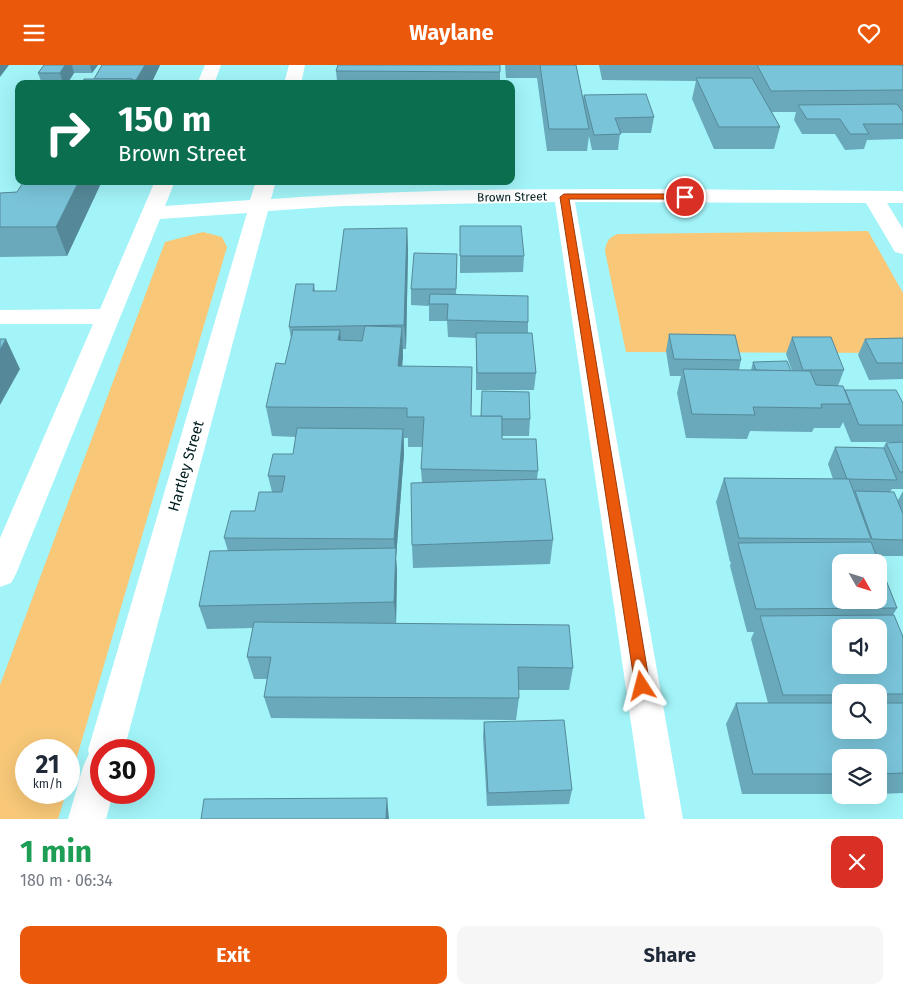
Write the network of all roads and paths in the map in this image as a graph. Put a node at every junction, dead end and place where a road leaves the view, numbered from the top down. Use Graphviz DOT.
graph roads {
  1 [pos="213,65"];
  2 [pos="297,65"];
  3 [pos="207,80"];
  4 [pos="293,80"];
  5 [pos="163,185"];
  6 [pos="263,193"];
  7 [pos="564,197"];
  8 [pos="873,197"];
  9 [pos="903,197"];
  10 [pos="152,213"];
  11 [pos="903,247"];
  12 [pos="109,316"];
  13 [pos="0,317"];
  14 [pos="0,574"];
  15 [pos="109,739"];
  16 [pos="91,804"];
  17 [pos="87,819"];
  18 [pos="664,819"];
  1 -- 3 [label="street"];
  2 -- 4 [label="street"];
  5 -- 10 [label="street"];
  6 -- 7 [label="street, Brown Street"];
  6 -- 10 [label="street, Brown Street"];
  6 -- 15 [label="street, Hartley Street"];
  7 -- 8 [label="street, Brown Street"];
  7 -- 18 [label="street"];
  8 -- 9 [label="street, Brown Street"];
  8 -- 11 [label="street"];
  10 -- 12 [label="street"];
  12 -- 13 [label="street"];
  12 -- 14 [label="street"];
  16 -- 17 [label="street"];
}
